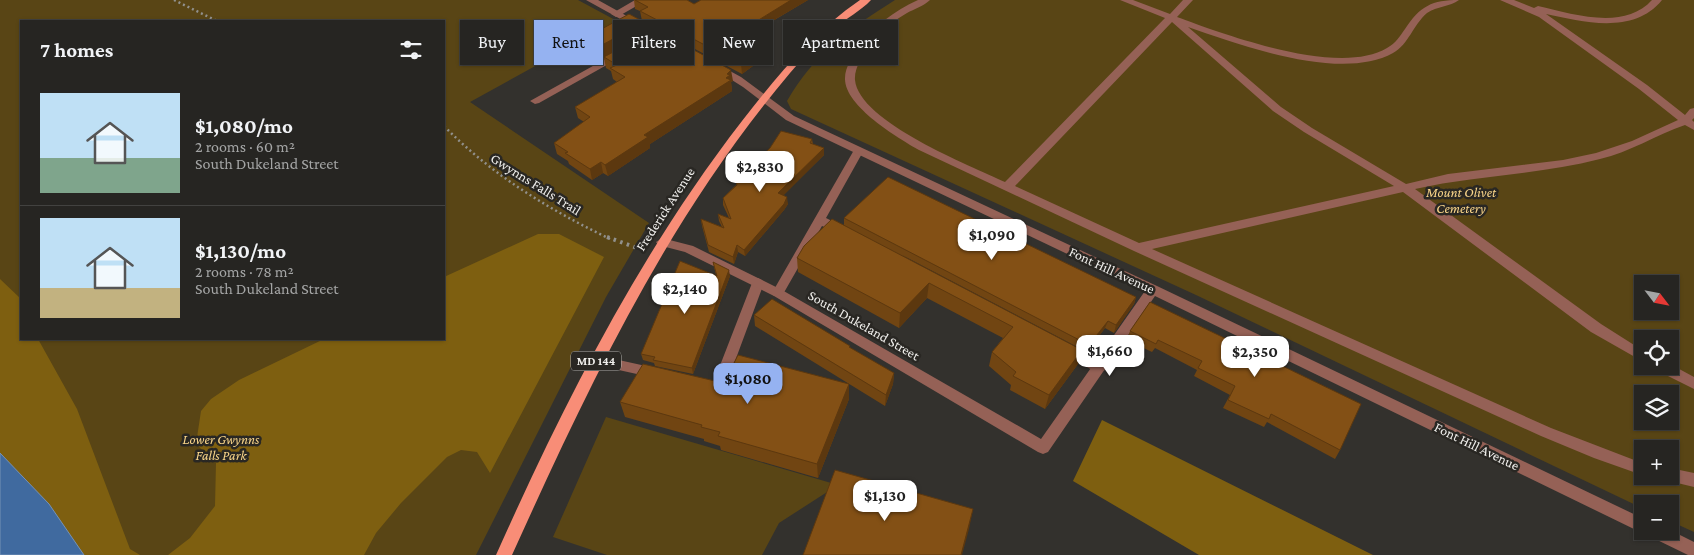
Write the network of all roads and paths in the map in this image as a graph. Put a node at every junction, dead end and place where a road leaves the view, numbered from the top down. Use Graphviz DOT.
graph roads {
  1 [pos="174,0"];
  2 [pos="590,0"];
  3 [pos="642,0"];
  4 [pos="866,0"];
  5 [pos="925,0"];
  6 [pos="1125,0"];
  7 [pos="1188,0"];
  8 [pos="1454,0"];
  9 [pos="1505,0"];
  10 [pos="1657,0"];
  11 [pos="1524,6"];
  12 [pos="616,14"];
  13 [pos="1171,17"];
  14 [pos="215,20"];
  15 [pos="625,20"];
  16 [pos="613,58"];
  17 [pos="712,65"];
  18 [pos="764,100"];
  19 [pos="535,102"];
  20 [pos="1694,111"];
  21 [pos="1690,124"];
  22 [pos="445,127"];
  23 [pos="858,150"];
  24 [pos="1008,186"];
  25 [pos="1405,188"];
  26 [pos="819,219"];
  27 [pos="854,237"];
  28 [pos="662,242"];
  29 [pos="626,246"];
  30 [pos="1138,248"];
  31 [pos="758,283"];
  32 [pos="1153,290"];
  33 [pos="778,293"];
  34 [pos="1052,342"];
  35 [pos="1634,351"];
  36 [pos="596,360"];
  37 [pos="1099,367"];
  38 [pos="664,375"];
  39 [pos="1679,375"];
  40 [pos="1694,383"];
  41 [pos="700,384"];
  42 [pos="1634,466"];
  43 [pos="1679,477"];
  44 [pos="1694,480"];
  45 [pos="1634,521"];
  46 [pos="1673,540"];
  47 [pos="1694,550"];
  48 [pos="504,555"];
  1 -- 14 [label="path"];
  2 -- 12 [label="street"];
  3 -- 12 [label="street"];
  4 -- 18 [label="main road, Frederick Avenue / MD 144"];
  5 -- 24 [label="street"];
  6 -- 13 [label="street"];
  7 -- 13 [label="street"];
  8 -- 13 [label="street"];
  9 -- 11 [label="street"];
  10 -- 11 [label="street"];
  11 -- 21 [label="street"];
  12 -- 15 [label="street"];
  13 -- 24 [label="street"];
  13 -- 25 [label="street"];
  16 -- 19 [label="street"];
  17 -- 18 [label="street, Font Hill Avenue"];
  18 -- 23 [label="street, Font Hill Avenue"];
  18 -- 28 [label="main road, Frederick Avenue / MD 144"];
  20 -- 21 [label="street"];
  21 -- 25 [label="street"];
  22 -- 29 [label="path, Gwynns Falls Trail"];
  23 -- 26 [label="street"];
  23 -- 32 [label="street, Font Hill Avenue"];
  24 -- 30 [label="street"];
  25 -- 30 [label="street"];
  25 -- 35 [label="street"];
  26 -- 27 [label="street"];
  26 -- 33 [label="street"];
  28 -- 31 [label="street, South Dukeland Street"];
  28 -- 36 [label="main road, Frederick Avenue / MD 144"];
  30 -- 42 [label="street"];
  31 -- 33 [label="street, South Dukeland Street"];
  31 -- 41 [label="street"];
  32 -- 37 [label="street"];
  32 -- 45 [label="street, Font Hill Avenue"];
  33 -- 37 [label="street, South Dukeland Street"];
  34 -- 37 [label="street"];
  36 -- 38 [label="street"];
  36 -- 48 [label="main road, Frederick Avenue / MD 144"];
  39 -- 40 [label="street"];
  43 -- 44 [label="street"];
  46 -- 47 [label="street"];
}
